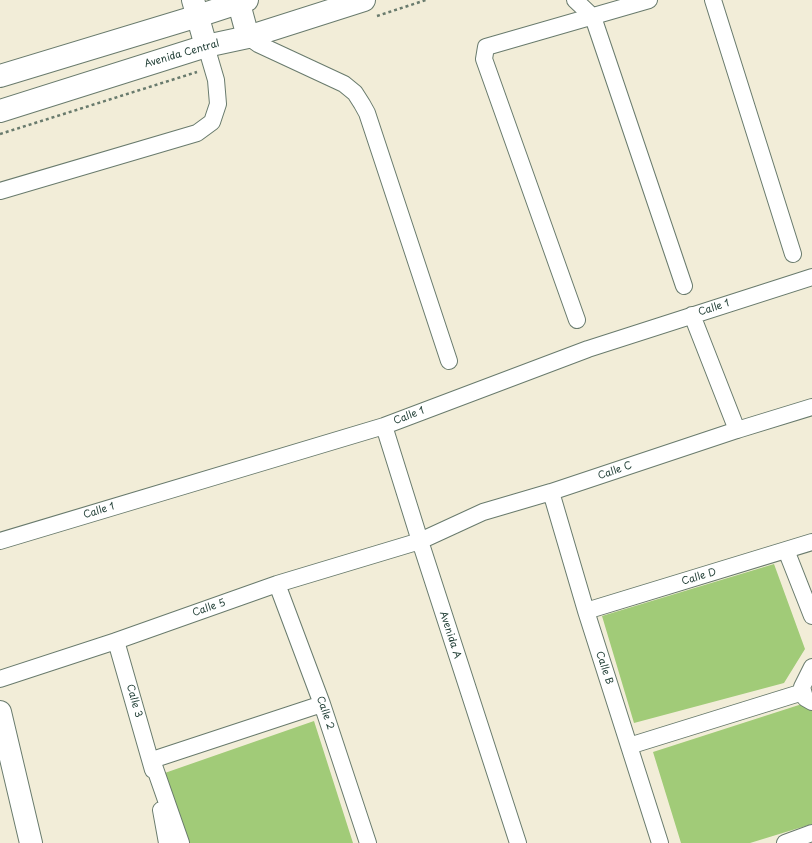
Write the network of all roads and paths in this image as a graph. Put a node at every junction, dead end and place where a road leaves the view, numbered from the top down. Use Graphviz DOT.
graph roads {
  1 [pos="364,0"];
  2 [pos="575,0"];
  3 [pos="649,0"];
  4 [pos="713,0"];
  5 [pos="242,1"];
  6 [pos="196,8"];
  7 [pos="593,17"];
  8 [pos="248,37"];
  9 [pos="206,46"];
  10 [pos="0,76"];
  11 [pos="0,111"];
  12 [pos="0,191"];
  13 [pos="792,254"];
  14 [pos="812,277"];
  15 [pos="684,286"];
  16 [pos="692,315"];
  17 [pos="577,320"];
  18 [pos="449,361"];
  19 [pos="812,407"];
  20 [pos="384,426"];
  21 [pos="738,430"];
  22 [pos="551,492"];
  23 [pos="0,541"];
  24 [pos="420,541"];
  25 [pos="812,542"];
  26 [pos="786,550"];
  27 [pos="277,584"];
  28 [pos="586,611"];
  29 [pos="812,616"];
  30 [pos="116,641"];
  31 [pos="812,667"];
  32 [pos="0,679"];
  33 [pos="807,697"];
  34 [pos="322,704"];
  35 [pos="0,712"];
  36 [pos="629,746"];
  37 [pos="152,760"];
  38 [pos="812,834"];
  39 [pos="32,843"];
  40 [pos="167,843"];
  41 [pos="181,843"];
  42 [pos="368,843"];
  43 [pos="518,843"];
  44 [pos="660,843"];
  45 [pos="785,843"];
  1 -- 8 [label="main road, Avenida Central"];
  2 -- 7 [label="street"];
  3 -- 7 [label="street"];
  4 -- 13 [label="street"];
  5 -- 6 [label="main road"];
  5 -- 8 [label="main road"];
  6 -- 9 [label="main road"];
  6 -- 10 [label="main road"];
  7 -- 15 [label="street"];
  7 -- 17 [label="street"];
  8 -- 9 [label="main road, Avenida Central"];
  8 -- 18 [label="street"];
  9 -- 11 [label="main road, Avenida Central"];
  9 -- 12 [label="street"];
  14 -- 16 [label="street, Calle 1"];
  16 -- 20 [label="street, Calle 1"];
  16 -- 21 [label="street"];
  19 -- 21 [label="street, Calle C"];
  20 -- 23 [label="street, Calle 1"];
  20 -- 24 [label="street, Avenida A"];
  21 -- 22 [label="street, Calle C"];
  22 -- 24 [label="street, Calle C"];
  22 -- 28 [label="street, Calle B"];
  24 -- 27 [label="street, Calle 5"];
  24 -- 43 [label="street, Avenida A"];
  25 -- 26 [label="street, Calle D"];
  26 -- 28 [label="street, Calle D"];
  26 -- 29 [label="street"];
  27 -- 30 [label="street, Calle 5"];
  27 -- 34 [label="street, Calle 2"];
  28 -- 36 [label="street, Calle B"];
  30 -- 32 [label="street, Calle 5"];
  30 -- 37 [label="street, Calle 3"];
  31 -- 33 [label="street"];
  33 -- 36 [label="street"];
  34 -- 37 [label="street"];
  34 -- 42 [label="street, Calle 2"];
  35 -- 39 [label="main road"];
  36 -- 44 [label="street, Calle B"];
  37 -- 40 [label="street, Calle 3"];
  37 -- 41 [label="street, Calle 3"];
  38 -- 45 [label="street"];
}
